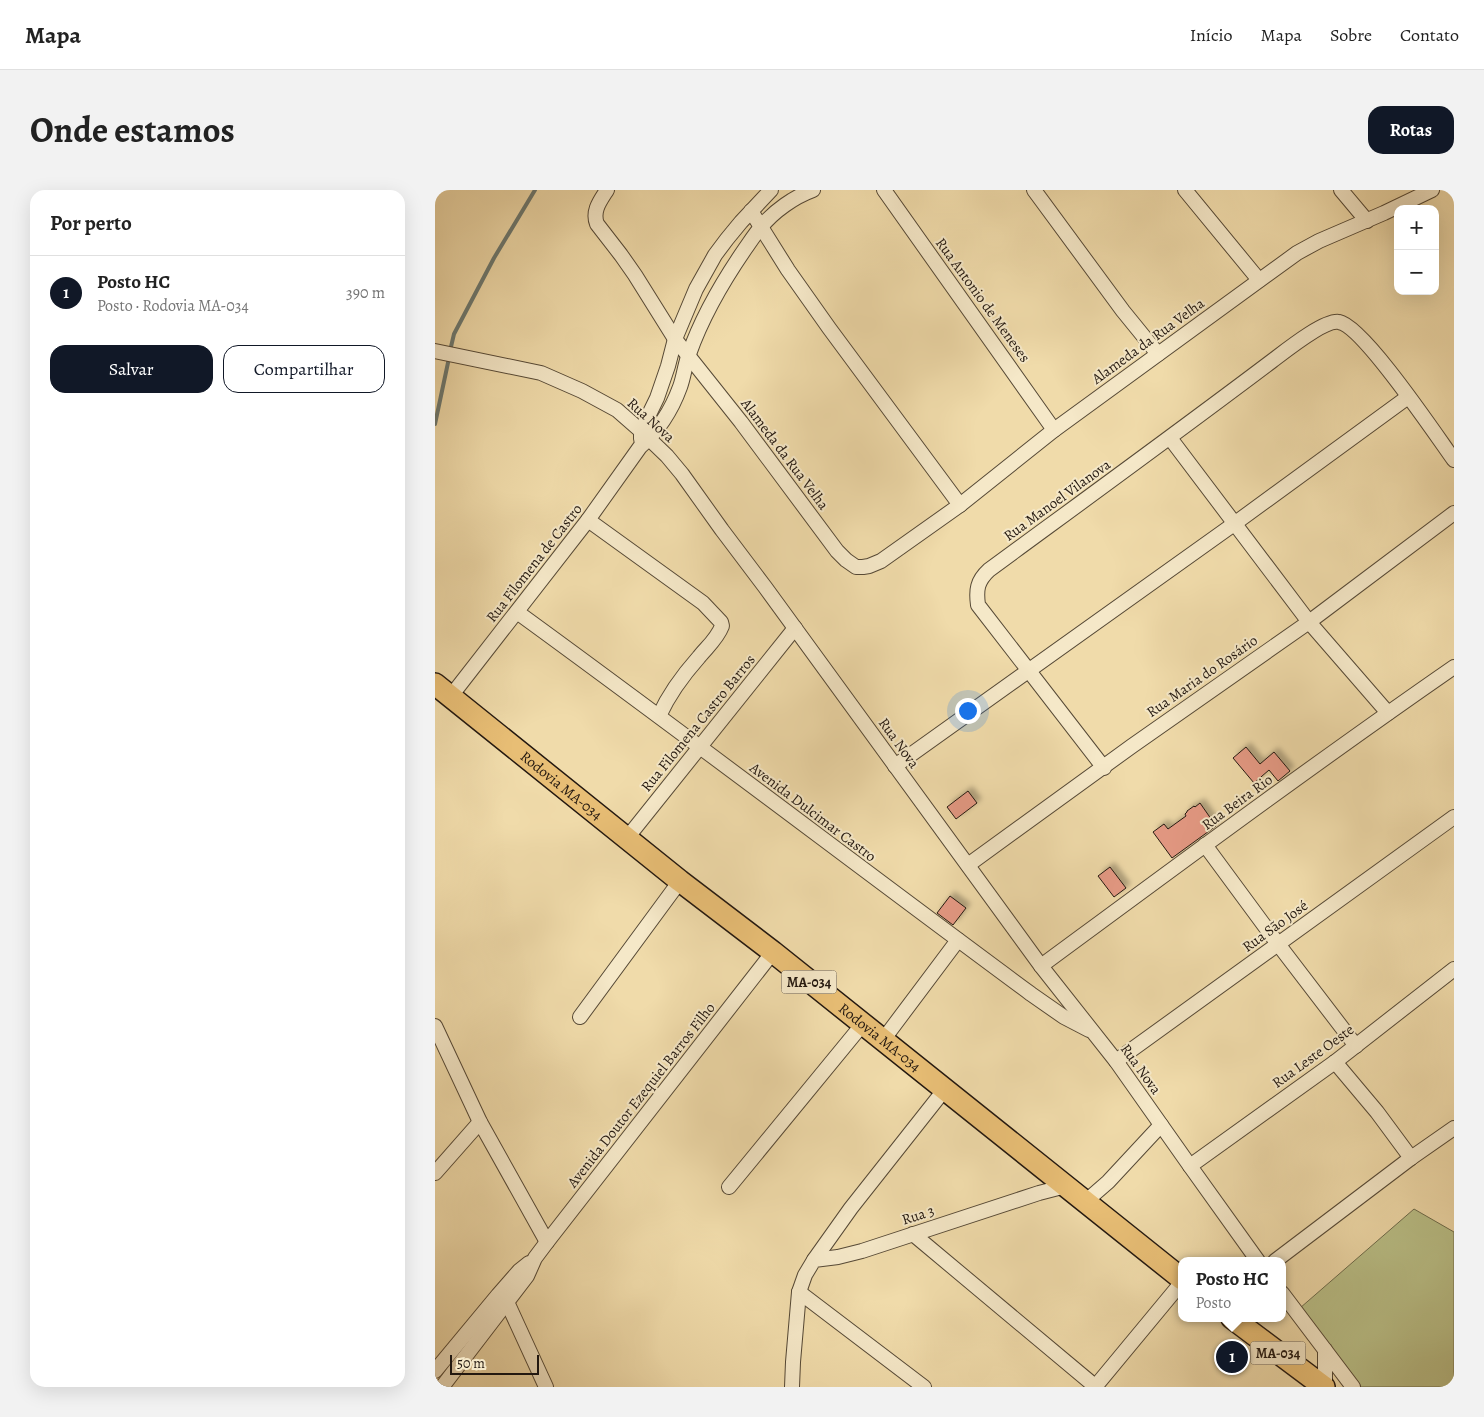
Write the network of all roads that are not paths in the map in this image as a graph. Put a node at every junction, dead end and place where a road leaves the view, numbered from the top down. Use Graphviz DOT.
graph roads {
  1 [pos="607,190"];
  2 [pos="771,190"];
  3 [pos="813,190"];
  4 [pos="884,190"];
  5 [pos="1035,190"];
  6 [pos="1185,190"];
  7 [pos="1341,190"];
  8 [pos="1431,190"];
  9 [pos="751,211"];
  10 [pos="1367,220"];
  11 [pos="761,227"];
  12 [pos="1259,280"];
  13 [pos="675,338"];
  14 [pos="436,351"];
  15 [pos="1158,354"];
  16 [pos="688,356"];
  17 [pos="1408,396"];
  18 [pos="1054,430"];
  19 [pos="1170,438"];
  20 [pos="643,439"];
  21 [pos="1454,460"];
  22 [pos="960,505"];
  23 [pos="1454,513"];
  24 [pos="588,520"];
  25 [pos="1234,524"];
  26 [pos="517,612"];
  27 [pos="1309,622"];
  28 [pos="795,628"];
  29 [pos="1454,667"];
  30 [pos="1030,670"];
  31 [pos="443,690"];
  32 [pos="1388,713"];
  33 [pos="659,716"];
  34 [pos="699,747"];
  35 [pos="895,766"];
  36 [pos="1104,768"];
  37 [pos="1454,817"];
  38 [pos="627,838"];
  39 [pos="1205,845"];
  40 [pos="969,865"];
  41 [pos="680,881"];
  42 [pos="959,940"];
  43 [pos="1278,944"];
  44 [pos="773,952"];
  45 [pos="1041,966"];
  46 [pos="1454,970"];
  47 [pos="580,1017"];
  48 [pos="862,1025"];
  49 [pos="435,1026"];
  50 [pos="1093,1032"];
  51 [pos="883,1040"];
  52 [pos="1356,1046"];
  53 [pos="1116,1061"];
  54 [pos="1335,1062"];
  55 [pos="945,1089"];
  56 [pos="481,1122"];
  57 [pos="1161,1125"];
  58 [pos="1454,1128"];
  59 [pos="1411,1158"];
  60 [pos="1190,1166"];
  61 [pos="435,1173"];
  62 [pos="1066,1186"];
  63 [pos="729,1187"];
  64 [pos="1085,1202"];
  65 [pos="913,1234"];
  66 [pos="547,1242"];
  67 [pos="1255,1257"];
  68 [pos="1280,1257"];
  69 [pos="535,1258"];
  70 [pos="815,1260"];
  71 [pos="1178,1278"];
  72 [pos="1178,1286"];
  73 [pos="799,1292"];
  74 [pos="1286,1297"];
  75 [pos="507,1302"];
  76 [pos="1237,1322"];
  77 [pos="1325,1350"];
  78 [pos="435,1372"];
  79 [pos="442,1387"];
  80 [pos="546,1387"];
  81 [pos="792,1387"];
  82 [pos="924,1387"];
  83 [pos="1095,1387"];
  84 [pos="1324,1387"];
  85 [pos="1353,1387"];
  1 -- 13 [label="street, Alameda da Rua Velha"];
  2 -- 9 [label="street"];
  3 -- 11 [label="street"];
  4 -- 18 [label="street, Rua Antonio de Meneses"];
  5 -- 15 [label="street"];
  6 -- 12 [label="street"];
  7 -- 10 [label="street"];
  8 -- 10 [label="street, Alameda da Rua Velha"];
  9 -- 11 [label="street"];
  9 -- 13 [label="street"];
  10 -- 12 [label="street, Alameda da Rua Velha"];
  11 -- 16 [label="street"];
  11 -- 22 [label="street"];
  12 -- 15 [label="street, Alameda da Rua Velha"];
  13 -- 16 [label="street, Alameda da Rua Velha"];
  13 -- 20 [label="street"];
  14 -- 20 [label="street, Rua Nova"];
  15 -- 18 [label="street, Alameda da Rua Velha"];
  16 -- 20 [label="street"];
  16 -- 22 [label="street, Alameda da Rua Velha"];
  17 -- 19 [label="street, Rua Manoel Vilanova"];
  17 -- 21 [label="street"];
  17 -- 25 [label="street"];
  18 -- 22 [label="street, Alameda da Rua Velha"];
  19 -- 25 [label="street"];
  19 -- 30 [label="street, Rua Manoel Vilanova"];
  20 -- 24 [label="street, Rua Filomena de Castro"];
  20 -- 28 [label="street, Rua Nova"];
  23 -- 27 [label="street, Rua Maria do Rosário"];
  24 -- 26 [label="street, Rua Filomena de Castro"];
  24 -- 33 [label="street"];
  25 -- 27 [label="street"];
  25 -- 30 [label="street"];
  26 -- 31 [label="street, Rua Filomena de Castro"];
  26 -- 33 [label="street, Avenida Dulcimar Castro"];
  27 -- 32 [label="street"];
  27 -- 36 [label="street, Rua Maria do Rosário"];
  28 -- 34 [label="street, Rua Filomena Castro Barros"];
  28 -- 35 [label="street, Rua Nova"];
  29 -- 32 [label="street, Rua Beira Rio"];
  30 -- 35 [label="street"];
  30 -- 36 [label="street, Rua Manoel Vilanova"];
  31 -- 38 [label="main road, Rodovia MA-034 / MA-034"];
  32 -- 39 [label="street, Rua Beira Rio"];
  33 -- 34 [label="street, Avenida Dulcimar Castro"];
  34 -- 38 [label="street, Rua Filomena Castro Barros"];
  34 -- 42 [label="street, Avenida Dulcimar Castro"];
  35 -- 40 [label="street, Rua Nova"];
  36 -- 40 [label="street, Rua Maria do Rosário"];
  37 -- 43 [label="street, Rua São José"];
  38 -- 41 [label="main road, Rodovia MA-034 / MA-034"];
  39 -- 43 [label="street"];
  39 -- 45 [label="street, Rua Beira Rio"];
  40 -- 45 [label="street, Rua Nova"];
  41 -- 44 [label="main road, Rodovia MA-034 / MA-034"];
  41 -- 47 [label="street"];
  42 -- 50 [label="street, Avenida Dulcimar Castro"];
  42 -- 51 [label="street"];
  43 -- 52 [label="street"];
  43 -- 53 [label="street, Rua São José"];
  44 -- 48 [label="main road, Rodovia MA-034 / MA-034"];
  44 -- 66 [label="street, Avenida Doutor Ezequiel Barros Filho"];
  45 -- 50 [label="street, Rua Nova"];
  46 -- 52 [label="street, Rua Leste Oeste"];
  48 -- 51 [label="main road, Rodovia MA-034 / MA-034"];
  48 -- 63 [label="street"];
  49 -- 56 [label="street"];
  50 -- 53 [label="street, Rua Nova"];
  51 -- 55 [label="main road, Rodovia MA-034 / MA-034"];
  52 -- 54 [label="street, Rua Leste Oeste"];
  53 -- 57 [label="street, Rua Nova"];
  54 -- 59 [label="street"];
  54 -- 60 [label="street, Rua Leste Oeste"];
  55 -- 62 [label="main road, Rodovia MA-034 / MA-034"];
  55 -- 70 [label="street"];
  56 -- 61 [label="street"];
  56 -- 66 [label="street"];
  57 -- 60 [label="street, Rua Nova"];
  57 -- 64 [label="street"];
  58 -- 59 [label="street"];
  59 -- 68 [label="street"];
  60 -- 67 [label="street, Rua Nova"];
  62 -- 64 [label="main road, Rodovia MA-034 / MA-034"];
  62 -- 65 [label="street, Rua 3"];
  64 -- 71 [label="main road, Rodovia MA-034 / MA-034"];
  65 -- 70 [label="street, Rua 3"];
  65 -- 83 [label="street"];
  66 -- 69 [label="street, Avenida Doutor Ezequiel Barros Filho"];
  69 -- 75 [label="street, Avenida Doutor Ezequiel Barros Filho"];
  69 -- 78 [label="street, Avenida Doutor Ezequiel Barros Filho"];
  70 -- 73 [label="street"];
  72 -- 83 [label="street"];
  73 -- 81 [label="street"];
  73 -- 82 [label="street"];
  74 -- 77 [label="street"];
  75 -- 79 [label="street, Avenida Doutor Ezequiel Barros Filho"];
  75 -- 80 [label="street"];
  76 -- 84 [label="main road, MA-034"];
  77 -- 84 [label="street"];
  77 -- 85 [label="street"];
}
